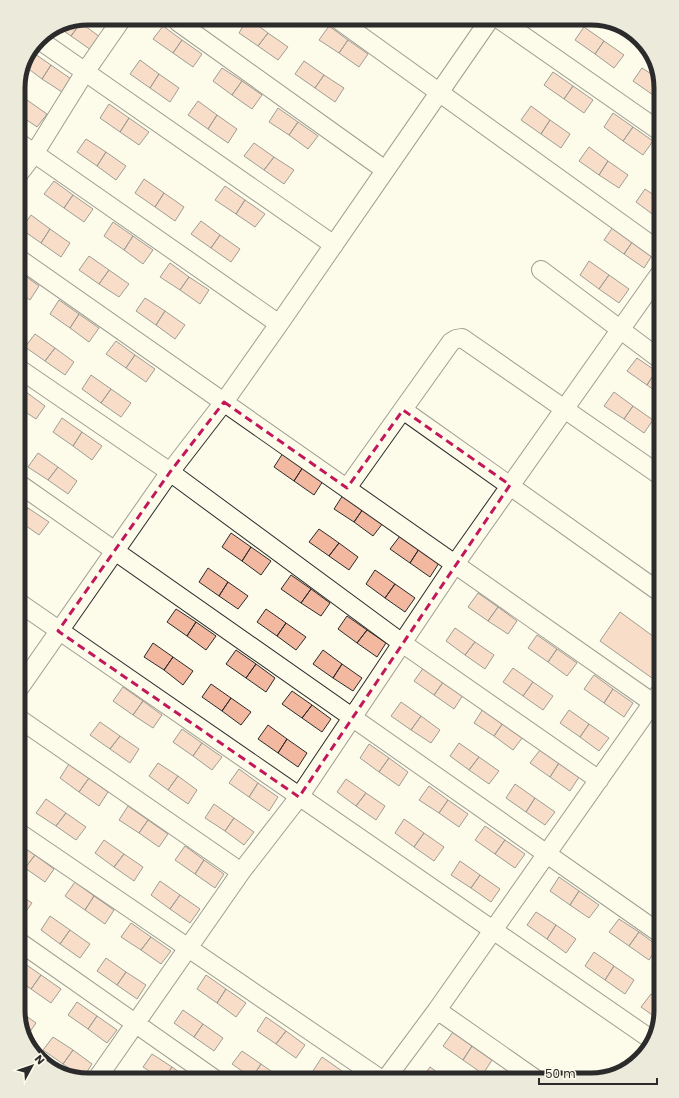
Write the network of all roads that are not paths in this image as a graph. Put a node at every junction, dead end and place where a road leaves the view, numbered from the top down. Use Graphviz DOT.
graph roads {
  1 [pos="118,25"];
  2 [pos="182,25"];
  3 [pos="345,25"];
  4 [pos="486,25"];
  5 [pos="509,25"];
  6 [pos="43,43"];
  7 [pos="85,72"];
  8 [pos="438,93"];
  9 [pos="654,127"];
  10 [pos="25,147"];
  11 [pos="34,154"];
  12 [pos="25,166"];
  13 [pos="385,170"];
  14 [pos="334,245"];
  15 [pos="654,247"];
  16 [pos="25,263"];
  17 [pos="542,270"];
  18 [pos="654,282"];
  19 [pos="279,324"];
  20 [pos="620,331"];
  21 [pos="654,355"];
  22 [pos="25,373"];
  23 [pos="224,402"];
  24 [pos="565,408"];
  25 [pos="403,410"];
  26 [pos="654,471"];
  27 [pos="170,472"];
  28 [pos="510,485"];
  29 [pos="25,488"];
  30 [pos="347,488"];
  31 [pos="114,551"];
  32 [pos="456,564"];
  33 [pos="654,588"];
  34 [pos="25,607"];
  35 [pos="58,632"];
  36 [pos="402,643"];
  37 [pos="25,680"];
  38 [pos="654,695"];
  39 [pos="654,701"];
  40 [pos="352,718"];
  41 [pos="25,723"];
  42 [pos="599,780"];
  43 [pos="299,797"];
  44 [pos="25,837"];
  45 [pos="547,854"];
  46 [pos="241,872"];
  47 [pos="654,929"];
  48 [pos="494,930"];
  49 [pos="25,946"];
  50 [pos="187,948"];
  51 [pos="437,1010"];
  52 [pos="134,1023"];
  53 [pos="648,1037"];
  54 [pos="101,1073"];
  55 [pos="206,1073"];
  56 [pos="373,1073"];
  57 [pos="388,1073"];
  58 [pos="527,1073"];
  1 -- 7 [label="street"];
  2 -- 13 [label="street"];
  3 -- 8 [label="street"];
  4 -- 8 [label="street"];
  5 -- 9 [label="street"];
  6 -- 7 [label="street"];
  7 -- 11 [label="street"];
  7 -- 14 [label="street"];
  8 -- 13 [label="street"];
  8 -- 15 [label="street"];
  10 -- 11 [label="street"];
  11 -- 12 [label="street"];
  11 -- 19 [label="street"];
  13 -- 14 [label="street"];
  14 -- 19 [label="street"];
  16 -- 23 [label="street"];
  17 -- 20 [label="street"];
  18 -- 20 [label="street"];
  19 -- 23 [label="street"];
  20 -- 21 [label="street"];
  20 -- 24 [label="street"];
  22 -- 27 [label="street"];
  23 -- 27 [label="street"];
  23 -- 30 [label="street"];
  24 -- 25 [label="street"];
  24 -- 26 [label="street"];
  24 -- 28 [label="street"];
  25 -- 28 [label="street"];
  25 -- 30 [label="street"];
  27 -- 31 [label="street"];
  27 -- 36 [label="street"];
  28 -- 32 [label="street"];
  28 -- 33 [label="street"];
  29 -- 31 [label="street"];
  30 -- 32 [label="street"];
  31 -- 35 [label="street"];
  31 -- 40 [label="street"];
  32 -- 36 [label="street"];
  32 -- 38 [label="street"];
  34 -- 35 [label="street"];
  35 -- 37 [label="street"];
  35 -- 43 [label="street"];
  36 -- 40 [label="street"];
  36 -- 42 [label="street"];
  39 -- 42 [label="street"];
  40 -- 43 [label="street"];
  40 -- 45 [label="street"];
  41 -- 46 [label="street"];
  42 -- 45 [label="street"];
  43 -- 46 [label="street"];
  43 -- 48 [label="street"];
  44 -- 50 [label="street"];
  45 -- 47 [label="street"];
  45 -- 48 [label="street"];
  46 -- 50 [label="street"];
  48 -- 51 [label="street"];
  48 -- 53 [label="street"];
  49 -- 52 [label="street"];
  50 -- 52 [label="street"];
  50 -- 56 [label="street"];
  51 -- 57 [label="street"];
  51 -- 58 [label="street"];
  52 -- 54 [label="street"];
  52 -- 55 [label="street"];
}
